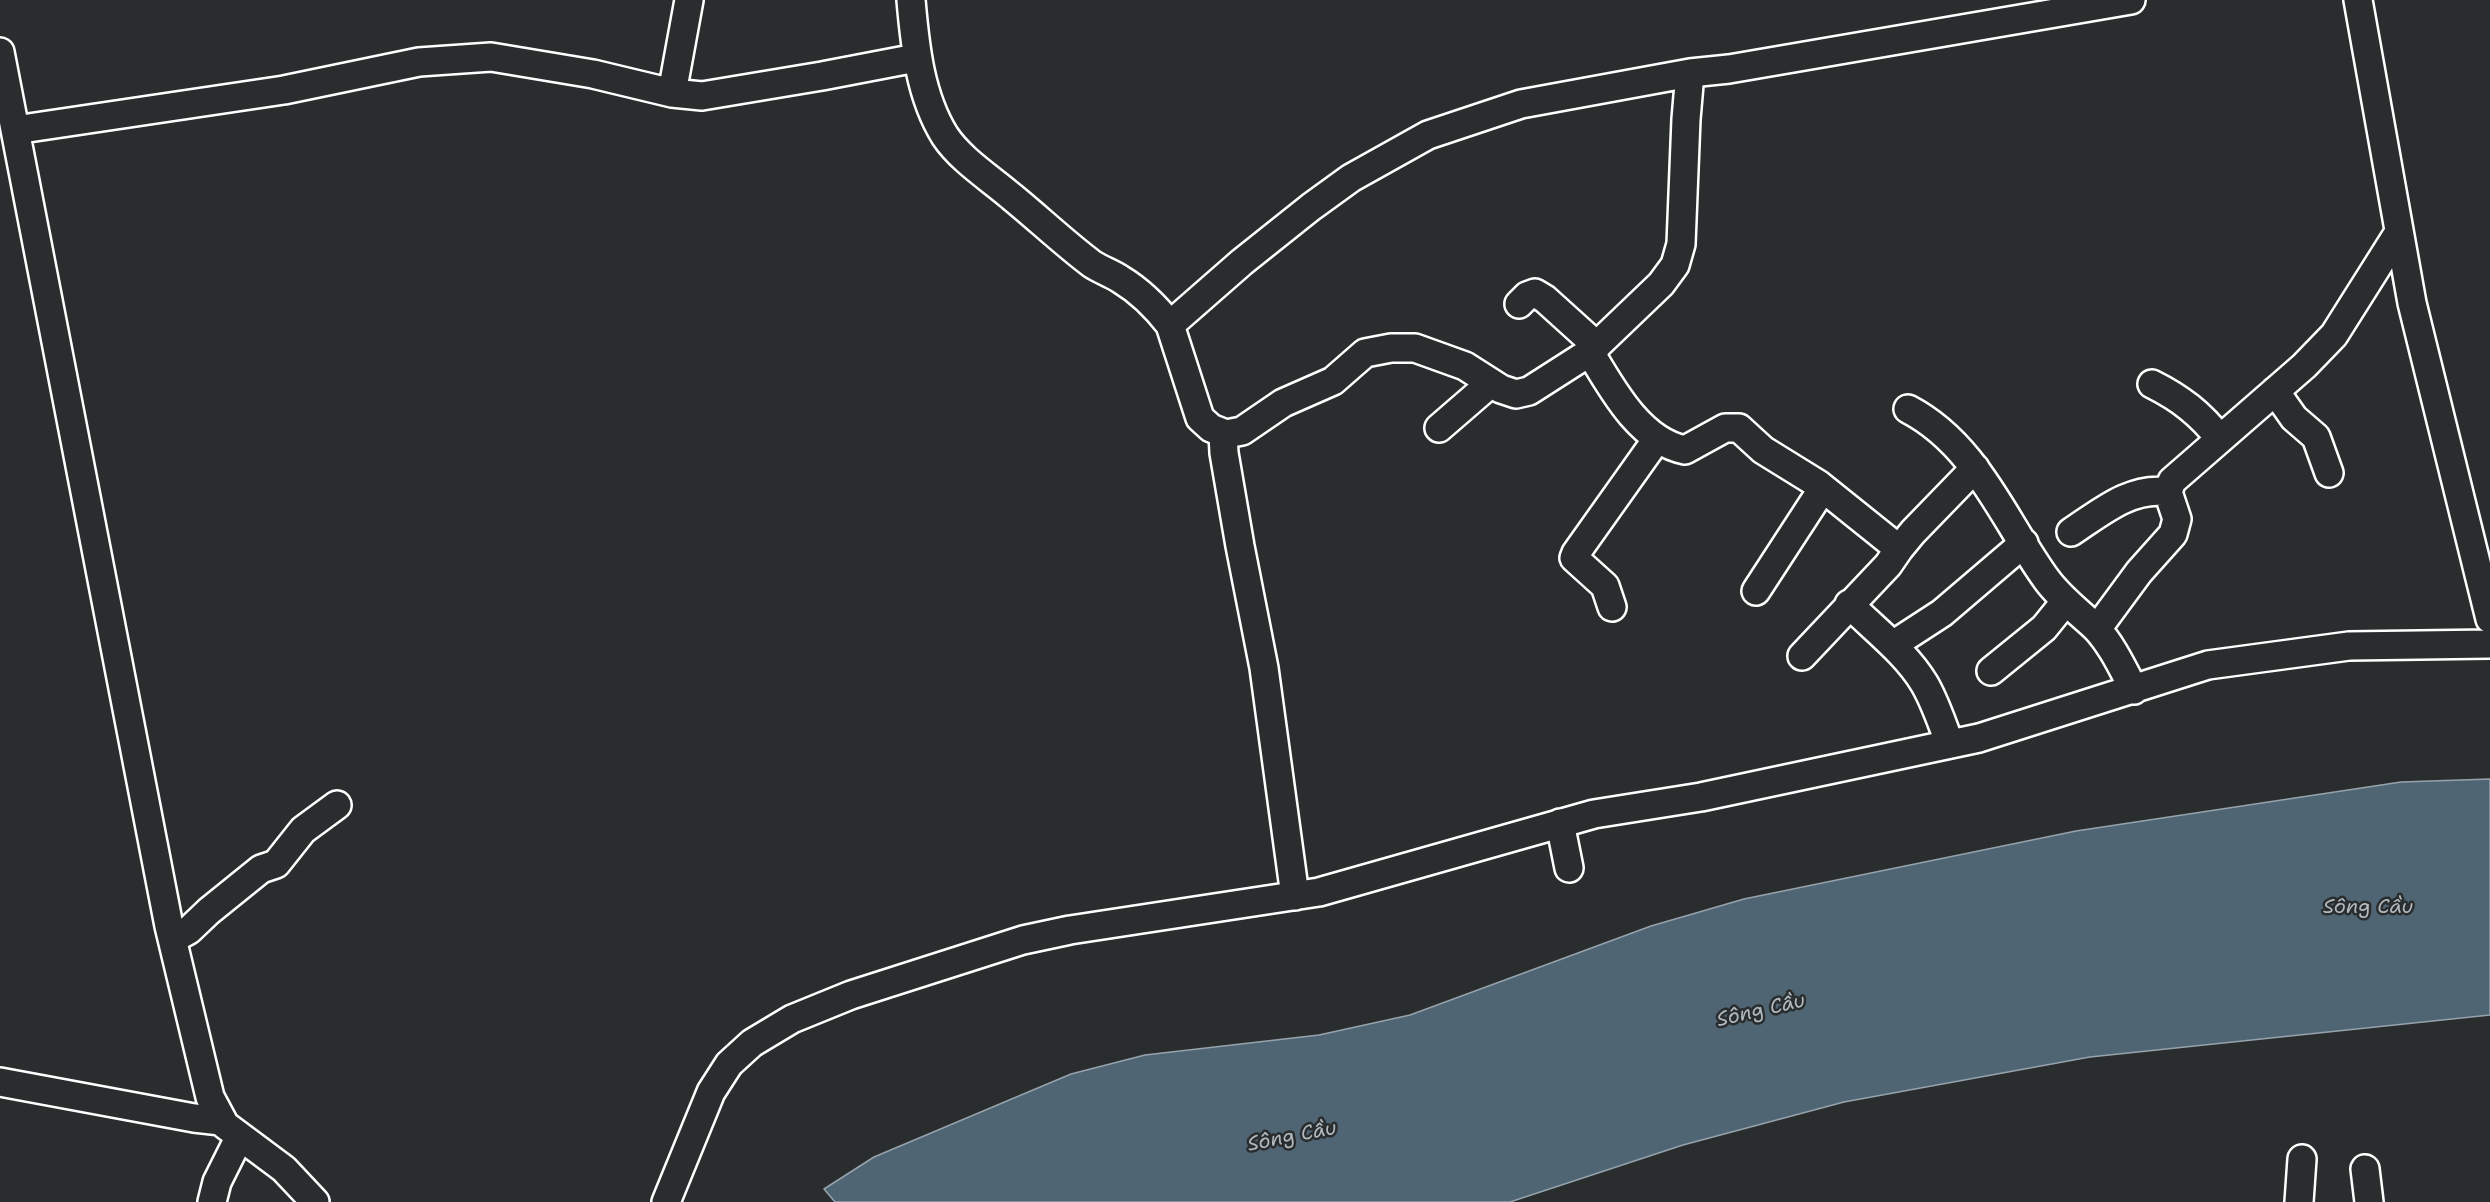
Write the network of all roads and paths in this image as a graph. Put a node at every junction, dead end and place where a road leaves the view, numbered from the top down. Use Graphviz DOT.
graph roads {
  1 [pos="689,0"];
  2 [pos="911,0"];
  3 [pos="2131,0"];
  4 [pos="2358,0"];
  5 [pos="0,51"];
  6 [pos="916,57"];
  7 [pos="1690,73"];
  8 [pos="672,93"];
  9 [pos="15,130"];
  10 [pos="2399,232"];
  11 [pos="1519,304"];
  12 [pos="1166,320"];
  13 [pos="1593,349"];
  14 [pos="1491,383"];
  15 [pos="2152,384"];
  16 [pos="2276,391"];
  17 [pos="1908,410"];
  18 [pos="1439,428"];
  19 [pos="1223,433"];
  20 [pos="1657,439"];
  21 [pos="2220,439"];
  22 [pos="1975,468"];
  23 [pos="2329,473"];
  24 [pos="1824,488"];
  25 [pos="2168,492"];
  26 [pos="2071,532"];
  27 [pos="2024,543"];
  28 [pos="1899,549"];
  29 [pos="1756,591"];
  30 [pos="2065,602"];
  31 [pos="1849,604"];
  32 [pos="1612,607"];
  33 [pos="2490,619"];
  34 [pos="2097,629"];
  35 [pos="1902,639"];
  36 [pos="2490,644"];
  37 [pos="1802,656"];
  38 [pos="1991,670"];
  39 [pos="2134,690"];
  40 [pos="1950,744"];
  41 [pos="337,805"];
  42 [pos="1560,823"];
  43 [pos="1569,868"];
  44 [pos="1295,896"];
  45 [pos="173,939"];
  46 [pos="0,1082"];
  47 [pos="229,1129"];
  48 [pos="2302,1159"];
  49 [pos="2365,1169"];
  50 [pos="212,1202"];
  51 [pos="315,1202"];
  52 [pos="666,1202"];
  53 [pos="2299,1202"];
  54 [pos="2369,1202"];
  1 -- 8 [label="street"];
  2 -- 6 [label="street"];
  3 -- 7 [label="street"];
  4 -- 10 [label="street"];
  5 -- 9 [label="street"];
  6 -- 8 [label="street"];
  6 -- 12 [label="street"];
  7 -- 12 [label="street"];
  7 -- 13 [label="street"];
  8 -- 9 [label="street"];
  9 -- 45 [label="street"];
  10 -- 16 [label="street"];
  10 -- 33 [label="street"];
  11 -- 13 [label="street"];
  12 -- 19 [label="street"];
  13 -- 14 [label="street"];
  13 -- 20 [label="street"];
  14 -- 18 [label="street"];
  14 -- 19 [label="street"];
  15 -- 21 [label="street"];
  16 -- 21 [label="street"];
  16 -- 23 [label="street"];
  17 -- 22 [label="street"];
  19 -- 44 [label="street"];
  20 -- 24 [label="street"];
  20 -- 32 [label="street"];
  21 -- 25 [label="street"];
  22 -- 27 [label="street"];
  22 -- 28 [label="street"];
  24 -- 28 [label="street"];
  24 -- 29 [label="street"];
  25 -- 26 [label="street"];
  25 -- 34 [label="street"];
  27 -- 30 [label="street"];
  27 -- 35 [label="street"];
  28 -- 31 [label="street"];
  30 -- 34 [label="street"];
  30 -- 38 [label="street"];
  31 -- 37 [label="street"];
  31 -- 40 [label="street"];
  34 -- 39 [label="street"];
  36 -- 39 [label="street"];
  39 -- 40 [label="street"];
  40 -- 42 [label="street"];
  41 -- 45 [label="street"];
  42 -- 43 [label="street"];
  42 -- 44 [label="street"];
  44 -- 52 [label="street"];
  45 -- 47 [label="street"];
  46 -- 47 [label="street"];
  47 -- 50 [label="street"];
  47 -- 51 [label="street"];
  48 -- 53 [label="street"];
  49 -- 54 [label="street"];
}
